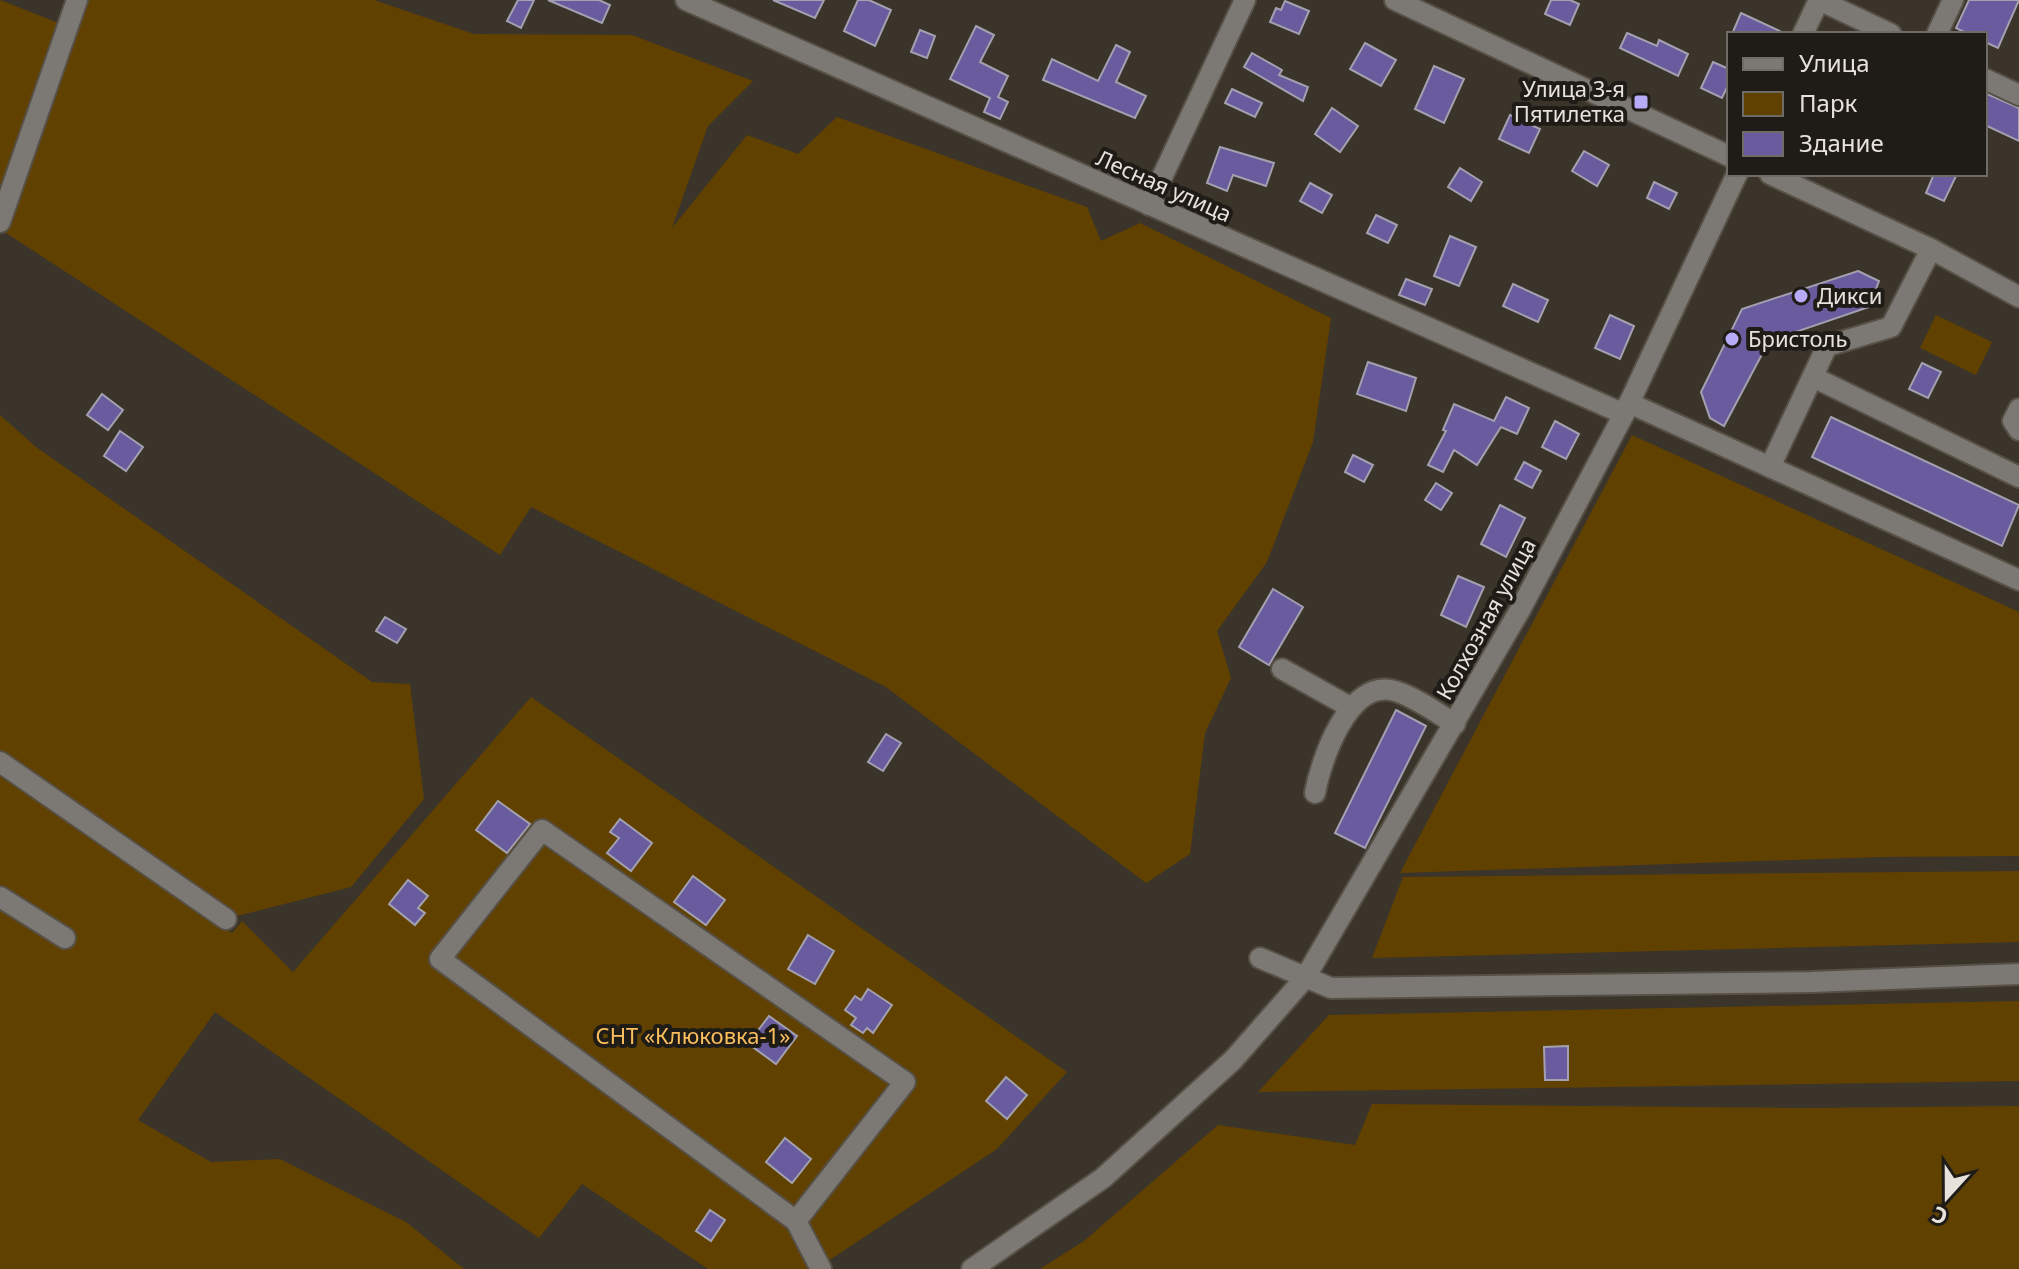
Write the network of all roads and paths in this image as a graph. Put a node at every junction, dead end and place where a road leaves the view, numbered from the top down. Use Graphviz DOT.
graph roads {
  1 [pos="77,0"];
  2 [pos="686,0"];
  3 [pos="1245,0"];
  4 [pos="1395,0"];
  5 [pos="1819,0"];
  6 [pos="1950,1"];
  7 [pos="1804,32"];
  8 [pos="1887,32"];
  9 [pos="1938,32"];
  10 [pos="1987,80"];
  11 [pos="2017,90"];
  12 [pos="1727,155"];
  13 [pos="1736,176"];
  14 [pos="1774,176"];
  15 [pos="1149,205"];
  16 [pos="0,222"];
  17 [pos="1931,249"];
  18 [pos="2019,297"];
  19 [pos="1813,377"];
  20 [pos="1626,409"];
  21 [pos="2019,409"];
  22 [pos="2019,430"];
  23 [pos="1770,467"];
  24 [pos="2019,477"];
  25 [pos="2019,580"];
  26 [pos="1282,669"];
  27 [pos="1350,707"];
  28 [pos="1455,724"];
  29 [pos="0,762"];
  30 [pos="1315,793"];
  31 [pos="0,897"];
  32 [pos="226,919"];
  33 [pos="65,938"];
  34 [pos="1260,958"];
  35 [pos="2019,974"];
  36 [pos="1305,978"];
  37 [pos="796,1221"];
  38 [pos="821,1269"];
  39 [pos="972,1269"];
  1 -- 16 [label="street"];
  2 -- 15 [label="street, Лесная улица"];
  3 -- 15 [label="street"];
  4 -- 12 [label="street"];
  5 -- 7 [label="street"];
  5 -- 8 [label="street"];
  6 -- 9 [label="street"];
  10 -- 11 [label="street"];
  13 -- 20 [label="street, Колхозная улица"];
  14 -- 17 [label="street"];
  15 -- 20 [label="street, Лесная улица"];
  17 -- 18 [label="street"];
  17 -- 19 [label="street"];
  19 -- 23 [label="street"];
  19 -- 24 [label="street"];
  20 -- 23 [label="street, Лесная улица"];
  20 -- 28 [label="street, Колхозная улица"];
  21 -- 22 [label="street"];
  23 -- 25 [label="street, Лесная улица"];
  26 -- 27 [label="street"];
  27 -- 28 [label="street"];
  27 -- 30 [label="street"];
  28 -- 36 [label="street, Колхозная улица"];
  29 -- 32 [label="street"];
  31 -- 33 [label="street"];
  34 -- 36 [label="street"];
  35 -- 36 [label="street"];
  36 -- 39 [label="street, Колхозная улица"];
  37 -- 37 [label="street"];
  37 -- 38 [label="street"];
}
